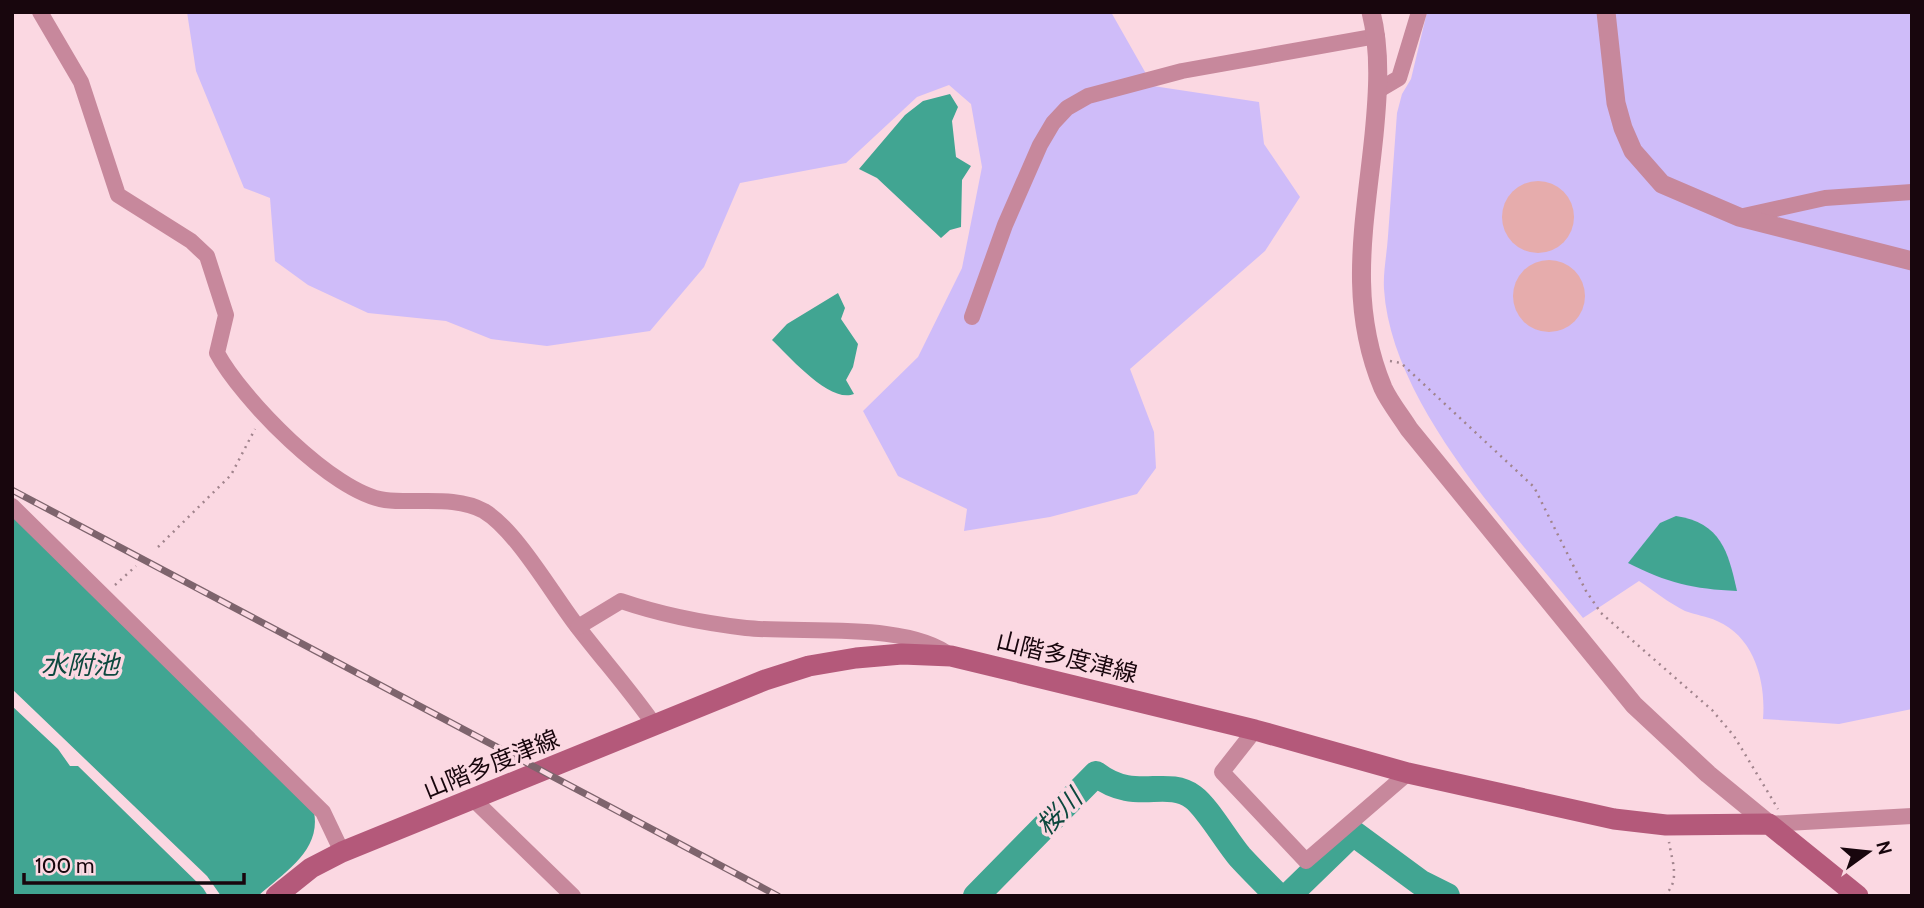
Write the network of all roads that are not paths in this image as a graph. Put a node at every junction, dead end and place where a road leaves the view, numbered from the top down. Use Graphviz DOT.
graph roads {
  1 [pos="40,12"];
  2 [pos="1371,12"];
  3 [pos="1419,12"];
  4 [pos="1606,12"];
  5 [pos="1377,36"];
  6 [pos="1377,91"];
  7 [pos="1912,192"];
  8 [pos="1739,217"];
  9 [pos="1912,261"];
  10 [pos="972,317"];
  11 [pos="12,506"];
  12 [pos="578,627"];
  13 [pos="951,656"];
  14 [pos="655,726"];
  15 [pos="1255,730"];
  16 [pos="1408,773"];
  17 [pos="473,799"];
  18 [pos="1912,816"];
  19 [pos="1778,824"];
  20 [pos="342,852"];
  21 [pos="276,896"];
  22 [pos="572,896"];
  23 [pos="1858,896"];
  1 -- 12 [label="street"];
  2 -- 5 [label="street"];
  3 -- 6 [label="street"];
  4 -- 8 [label="street"];
  5 -- 6 [label="street"];
  5 -- 10 [label="street"];
  6 -- 19 [label="street"];
  7 -- 8 [label="street"];
  8 -- 9 [label="street"];
  11 -- 20 [label="street"];
  12 -- 13 [label="street"];
  12 -- 14 [label="street"];
  13 -- 14 [label="main road, 山階多度津線"];
  13 -- 15 [label="main road, 山階多度津線"];
  14 -- 17 [label="main road, 山階多度津線"];
  15 -- 16 [label="main road, 山階多度津線"];
  15 -- 16 [label="street"];
  16 -- 19 [label="main road, 山階多度津線"];
  17 -- 20 [label="main road, 山階多度津線"];
  17 -- 22 [label="street"];
  18 -- 19 [label="street"];
  19 -- 23 [label="main road"];
  20 -- 21 [label="main road, 山階多度津線"];
}
